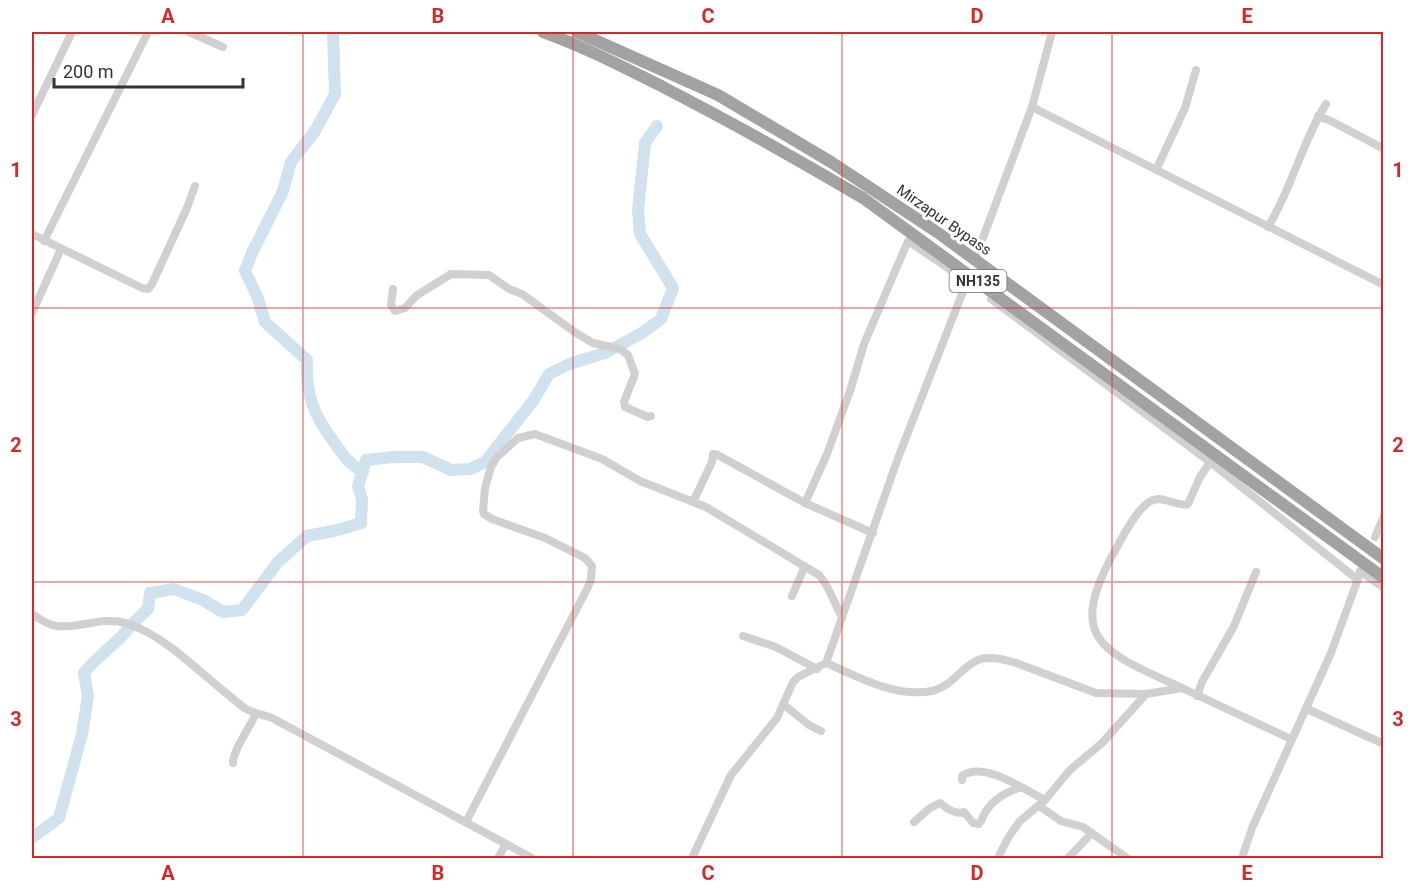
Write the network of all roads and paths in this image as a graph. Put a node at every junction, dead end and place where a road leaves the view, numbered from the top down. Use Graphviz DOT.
graph roads {
  1 [pos="72,32"];
  2 [pos="189,32"];
  3 [pos="543,32"];
  4 [pos="577,32"];
  5 [pos="1052,32"];
  6 [pos="147,34"];
  7 [pos="223,47"];
  8 [pos="1196,70"];
  9 [pos="1326,104"];
  10 [pos="1032,107"];
  11 [pos="32,116"];
  12 [pos="1318,116"];
  13 [pos="1383,149"];
  14 [pos="1156,170"];
  15 [pos="195,186"];
  16 [pos="1269,227"];
  17 [pos="32,234"];
  18 [pos="44,241"];
  19 [pos="61,249"];
  20 [pos="975,259"];
  21 [pos="967,281"];
  22 [pos="1383,285"];
  23 [pos="393,289"];
  24 [pos="32,313"];
  25 [pos="651,416"];
  26 [pos="1210,462"];
  27 [pos="693,502"];
  28 [pos="805,503"];
  29 [pos="1383,516"];
  30 [pos="873,533"];
  31 [pos="1378,536"];
  32 [pos="1383,559"];
  33 [pos="804,568"];
  34 [pos="1256,572"];
  35 [pos="1360,573"];
  36 [pos="1383,579"];
  37 [pos="1383,588"];
  38 [pos="792,596"];
  39 [pos="32,614"];
  40 [pos="842,617"];
  41 [pos="744,636"];
  42 [pos="826,663"];
  43 [pos="817,669"];
  44 [pos="1182,688"];
  45 [pos="1146,694"];
  46 [pos="1197,696"];
  47 [pos="783,704"];
  48 [pos="1307,709"];
  49 [pos="256,713"];
  50 [pos="821,730"];
  51 [pos="1291,739"];
  52 [pos="1383,744"];
  53 [pos="233,763"];
  54 [pos="962,780"];
  55 [pos="1019,788"];
  56 [pos="1042,803"];
  57 [pos="466,822"];
  58 [pos="914,822"];
  59 [pos="1092,833"];
  60 [pos="506,844"];
  61 [pos="498,858"];
  62 [pos="532,858"];
  63 [pos="692,858"];
  64 [pos="998,858"];
  65 [pos="1068,858"];
  66 [pos="1126,858"];
  67 [pos="1242,858"];
  1 -- 11 [label="street"];
  2 -- 7 [label="street"];
  3 -- 36 [label="highway, NH135"];
  4 -- 20 [label="highway, Mirzapur Bypass / NH135"];
  5 -- 10 [label="street"];
  6 -- 18 [label="street"];
  8 -- 14 [label="street"];
  9 -- 12 [label="street"];
  10 -- 14 [label="street"];
  10 -- 20 [label="street"];
  12 -- 13 [label="street"];
  12 -- 16 [label="street"];
  14 -- 16 [label="street"];
  15 -- 19 [label="street"];
  16 -- 22 [label="street"];
  17 -- 18 [label="street"];
  18 -- 19 [label="street"];
  19 -- 24 [label="street"];
  20 -- 32 [label="highway, Mirzapur Bypass / NH135"];
  21 -- 26 [label="street"];
  21 -- 28 [label="street"];
  21 -- 30 [label="street"];
  23 -- 25 [label="street"];
  26 -- 35 [label="street"];
  26 -- 44 [label="street"];
  27 -- 28 [label="street"];
  27 -- 33 [label="street"];
  27 -- 57 [label="street"];
  28 -- 30 [label="street"];
  29 -- 31 [label="street"];
  30 -- 40 [label="street"];
  33 -- 38 [label="street"];
  33 -- 40 [label="street"];
  34 -- 46 [label="street"];
  35 -- 37 [label="street"];
  35 -- 48 [label="street"];
  39 -- 49 [label="street"];
  40 -- 42 [label="street"];
  41 -- 43 [label="street"];
  42 -- 43 [label="street"];
  42 -- 45 [label="street"];
  43 -- 47 [label="street"];
  44 -- 45 [label="street"];
  44 -- 46 [label="street"];
  45 -- 56 [label="street"];
  46 -- 51 [label="street"];
  47 -- 50 [label="street"];
  47 -- 63 [label="street"];
  48 -- 51 [label="street"];
  48 -- 52 [label="street"];
  49 -- 53 [label="street"];
  49 -- 57 [label="street"];
  51 -- 67 [label="street"];
  54 -- 55 [label="street"];
  55 -- 56 [label="street"];
  55 -- 58 [label="street"];
  56 -- 59 [label="street"];
  56 -- 64 [label="street"];
  57 -- 60 [label="street"];
  59 -- 65 [label="street"];
  59 -- 66 [label="street"];
  60 -- 61 [label="street"];
  60 -- 62 [label="street"];
}
